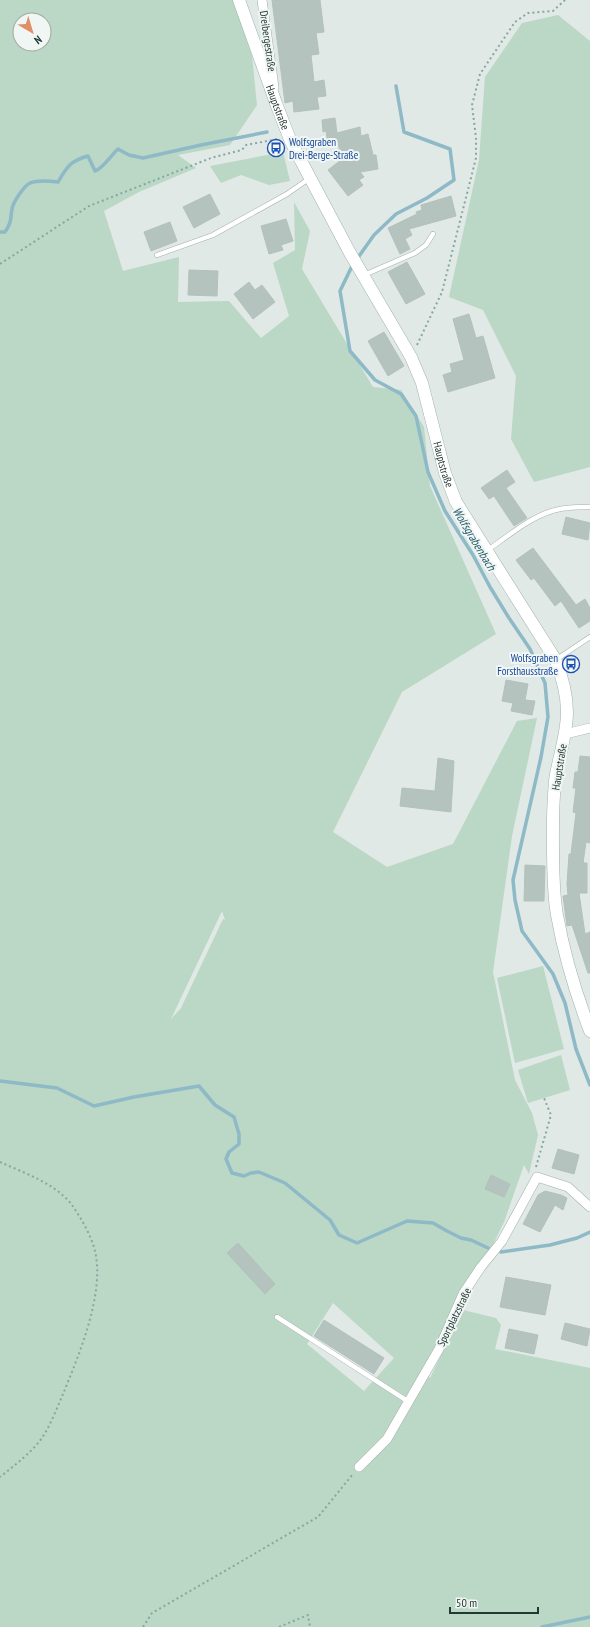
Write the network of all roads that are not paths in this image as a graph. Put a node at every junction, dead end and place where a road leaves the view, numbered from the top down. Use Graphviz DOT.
graph roads {
  1 [pos="239,0"];
  2 [pos="262,0"];
  3 [pos="277,106"];
  4 [pos="310,178"];
  5 [pos="433,234"];
  6 [pos="157,255"];
  7 [pos="361,270"];
  8 [pos="590,507"];
  9 [pos="486,551"];
  10 [pos="590,636"];
  11 [pos="555,660"];
  12 [pos="590,728"];
  13 [pos="565,734"];
  14 [pos="590,1032"];
  15 [pos="590,1207"];
  16 [pos="277,1317"];
  17 [pos="409,1402"];
  18 [pos="359,1467"];
  1 -- 3 [label="main road, Hauptstraße"];
  2 -- 3 [label="street, Dreibergestraße"];
  3 -- 4 [label="main road, Hauptstraße"];
  4 -- 6 [label="lane"];
  4 -- 7 [label="main road, Hauptstraße"];
  5 -- 7 [label="lane"];
  7 -- 9 [label="main road, Hauptstraße"];
  8 -- 9 [label="lane"];
  9 -- 11 [label="main road, Hauptstraße"];
  10 -- 11 [label="lane"];
  11 -- 13 [label="main road, Hauptstraße"];
  12 -- 13 [label="street"];
  13 -- 14 [label="main road, Hauptstraße"];
  15 -- 17 [label="street, Sportplatzstraße"];
  16 -- 17 [label="lane"];
  17 -- 18 [label="street, Sportplatzstraße"];
}
